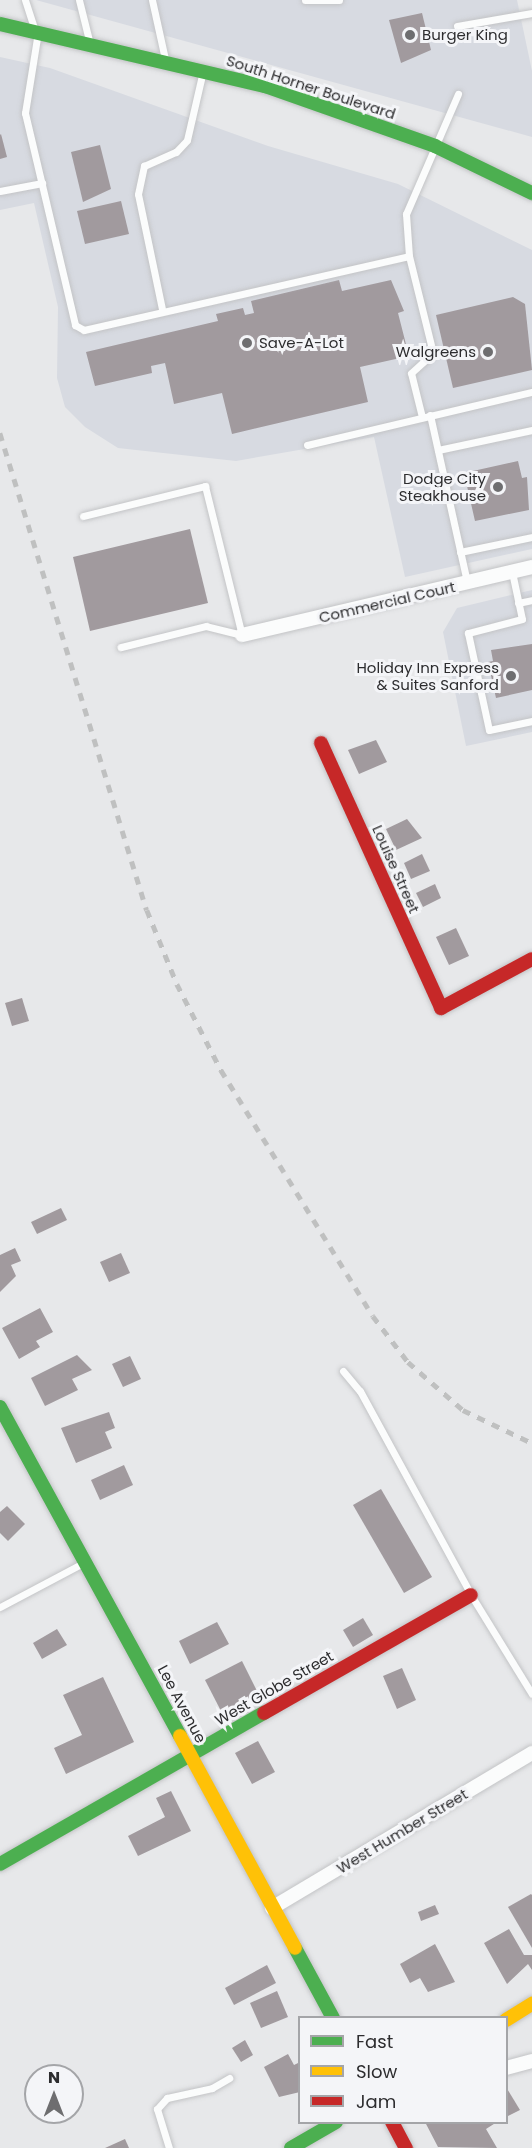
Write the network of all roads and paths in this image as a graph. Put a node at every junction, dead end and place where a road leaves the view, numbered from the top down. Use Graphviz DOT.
graph roads {
  1 [pos="25,0"];
  2 [pos="79,0"];
  3 [pos="152,0"];
  4 [pos="305,0"];
  5 [pos="339,0"];
  6 [pos="532,13"];
  7 [pos="0,24"];
  8 [pos="457,26"];
  9 [pos="36,33"];
  10 [pos="90,45"];
  11 [pos="166,62"];
  12 [pos="202,70"];
  13 [pos="458,94"];
  14 [pos="435,146"];
  15 [pos="42,183"];
  16 [pos="0,191"];
  17 [pos="532,194"];
  18 [pos="408,256"];
  19 [pos="162,309"];
  20 [pos="532,392"];
  21 [pos="430,415"];
  22 [pos="422,417"];
  23 [pos="532,430"];
  24 [pos="307,445"];
  25 [pos="438,450"];
  26 [pos="83,516"];
  27 [pos="532,537"];
  28 [pos="460,552"];
  29 [pos="532,567"];
  30 [pos="512,572"];
  31 [pos="467,584"];
  32 [pos="532,600"];
  33 [pos="518,603"];
  34 [pos="243,635"];
  35 [pos="121,646"];
  36 [pos="532,721"];
  37 [pos="321,743"];
  38 [pos="532,959"];
  39 [pos="342,1371"];
  40 [pos="0,1407"];
  41 [pos="86,1562"];
  42 [pos="471,1595"];
  43 [pos="0,1607"];
  44 [pos="532,1694"];
  45 [pos="532,1753"];
  46 [pos="191,1756"];
  47 [pos="0,1864"];
  48 [pos="272,1908"];
  49 [pos="532,2004"];
  50 [pos="332,2016"];
  51 [pos="508,2019"];
  52 [pos="532,2061"];
  53 [pos="508,2068"];
  54 [pos="229,2078"];
  55 [pos="333,2124"];
  56 [pos="393,2124"];
  57 [pos="169,2148"];
  58 [pos="291,2148"];
  59 [pos="406,2148"];
  1 -- 9 [label="lane"];
  2 -- 10 [label="lane"];
  3 -- 11 [label="lane"];
  4 -- 5 [label="lane"];
  6 -- 8 [label="lane"];
  7 -- 9 [label="street, South Horner Boulevard"];
  9 -- 10 [label="street, South Horner Boulevard"];
  9 -- 15 [label="lane"];
  10 -- 11 [label="street, South Horner Boulevard"];
  11 -- 12 [label="street, South Horner Boulevard"];
  12 -- 14 [label="street, South Horner Boulevard"];
  12 -- 19 [label="lane"];
  13 -- 14 [label="lane"];
  14 -- 17 [label="street, South Horner Boulevard"];
  14 -- 18 [label="lane"];
  15 -- 16 [label="lane"];
  15 -- 19 [label="lane"];
  18 -- 19 [label="lane"];
  18 -- 22 [label="lane"];
  20 -- 21 [label="lane"];
  21 -- 22 [label="lane"];
  21 -- 25 [label="lane"];
  22 -- 24 [label="lane"];
  23 -- 25 [label="lane"];
  25 -- 28 [label="lane"];
  26 -- 34 [label="lane"];
  27 -- 28 [label="lane"];
  28 -- 31 [label="lane"];
  29 -- 30 [label="street, Commercial Court"];
  30 -- 31 [label="street, Commercial Court"];
  30 -- 33 [label="lane"];
  31 -- 34 [label="street, Commercial Court"];
  32 -- 33 [label="lane"];
  33 -- 36 [label="lane"];
  34 -- 35 [label="lane"];
  37 -- 38 [label="street, Louise Street"];
  39 -- 42 [label="lane"];
  40 -- 41 [label="street, Lee Avenue"];
  41 -- 43 [label="lane"];
  41 -- 46 [label="street, Lee Avenue"];
  42 -- 44 [label="lane"];
  42 -- 46 [label="street, West Globe Street"];
  45 -- 48 [label="street, West Humber Street"];
  46 -- 47 [label="street, West Globe Street"];
  46 -- 48 [label="street, Lee Avenue"];
  48 -- 50 [label="street, Lee Avenue"];
  49 -- 51 [label="street"];
  52 -- 53 [label="street"];
  54 -- 57 [label="lane"];
  55 -- 58 [label="street"];
  56 -- 59 [label="street"];
}
